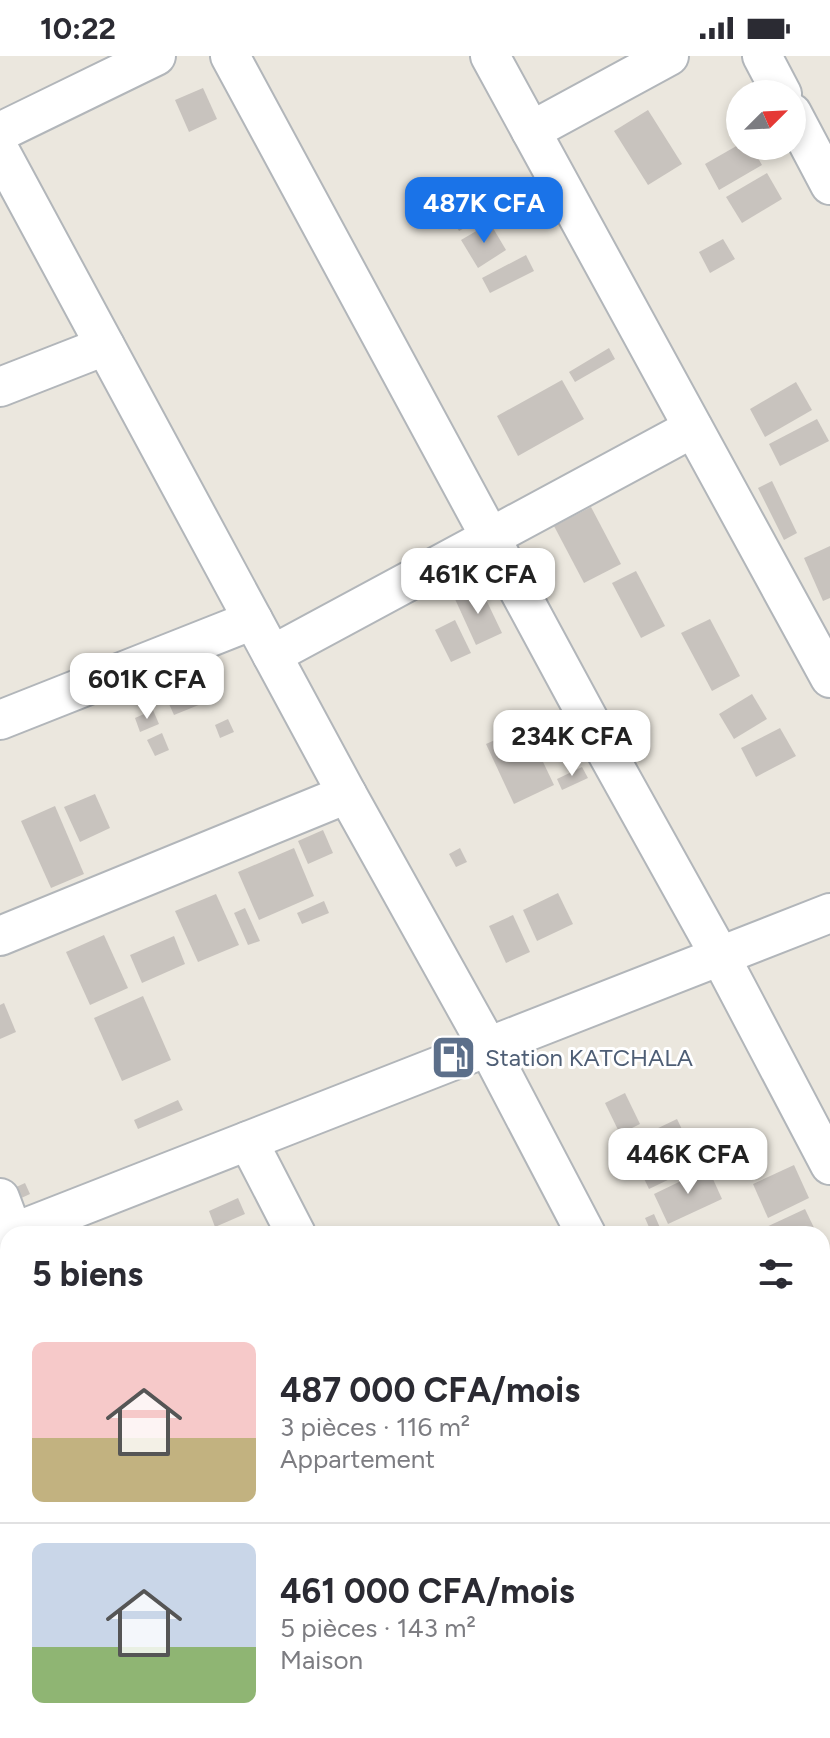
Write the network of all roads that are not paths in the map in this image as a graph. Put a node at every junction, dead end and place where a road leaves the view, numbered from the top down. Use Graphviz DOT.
graph roads {
  1 [pos="156,56"];
  2 [pos="230,56"];
  3 [pos="490,56"];
  4 [pos="669,56"];
  5 [pos="762,56"];
  6 [pos="775,80"];
  7 [pos="531,131"];
  8 [pos="0,132"];
  9 [pos="806,140"];
  10 [pos="0,151"];
  11 [pos="830,185"];
  12 [pos="105,346"];
  13 [pos="0,387"];
  14 [pos="693,428"];
  15 [pos="490,538"];
  16 [pos="253,620"];
  17 [pos="272,655"];
  18 [pos="830,678"];
  19 [pos="0,720"];
  20 [pos="347,794"];
  21 [pos="830,913"];
  22 [pos="0,936"];
  23 [pos="720,956"];
  24 [pos="488,1047"];
  25 [pos="248,1141"];
  26 [pos="830,1165"];
  27 [pos="12,1226"];
  28 [pos="292,1226"];
  29 [pos="582,1226"];
  1 -- 8 [label="street"];
  2 -- 15 [label="street"];
  3 -- 7 [label="street"];
  4 -- 7 [label="street"];
  5 -- 6 [label="street"];
  7 -- 14 [label="street"];
  9 -- 11 [label="street"];
  10 -- 12 [label="street"];
  12 -- 13 [label="street"];
  12 -- 16 [label="street"];
  14 -- 15 [label="street"];
  14 -- 18 [label="street"];
  15 -- 17 [label="street"];
  15 -- 23 [label="street"];
  16 -- 17 [label="street"];
  16 -- 19 [label="street"];
  17 -- 20 [label="street"];
  20 -- 22 [label="street"];
  20 -- 24 [label="street"];
  21 -- 23 [label="street"];
  23 -- 24 [label="street"];
  23 -- 26 [label="street"];
  24 -- 25 [label="street"];
  24 -- 29 [label="street"];
  25 -- 27 [label="street"];
  25 -- 28 [label="street"];
}
